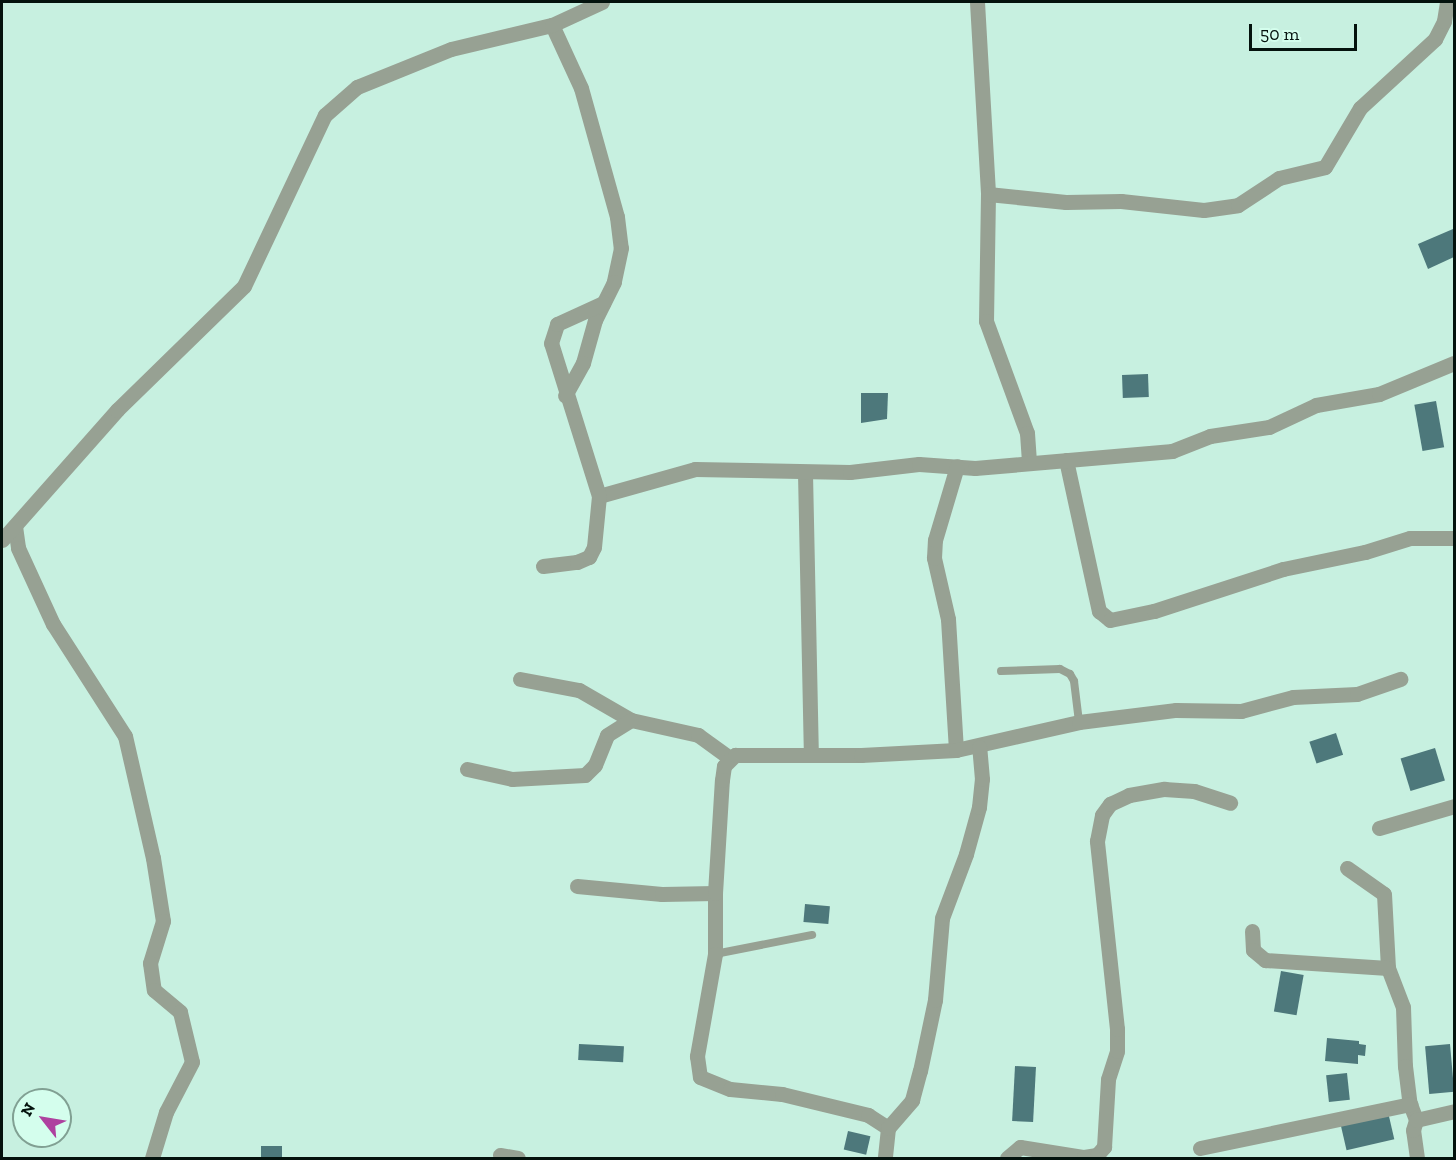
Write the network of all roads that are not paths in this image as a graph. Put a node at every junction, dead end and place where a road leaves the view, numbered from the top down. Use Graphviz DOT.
graph roads {
  1 [pos="602,2"];
  2 [pos="977,2"];
  3 [pos="1447,2"];
  4 [pos="552,26"];
  5 [pos="988,194"];
  6 [pos="603,303"];
  7 [pos="1455,363"];
  8 [pos="565,395"];
  9 [pos="1066,460"];
  10 [pos="1029,461"];
  11 [pos="957,466"];
  12 [pos="805,473"];
  13 [pos="599,496"];
  14 [pos="15,526"];
  15 [pos="1455,538"];
  16 [pos="2,540"];
  17 [pos="543,566"];
  18 [pos="1001,671"];
  19 [pos="520,679"];
  20 [pos="1400,679"];
  21 [pos="631,720"];
  22 [pos="1079,722"];
  23 [pos="979,747"];
  24 [pos="956,750"];
  25 [pos="811,755"];
  26 [pos="730,758"];
  27 [pos="467,769"];
  28 [pos="1230,803"];
  29 [pos="1455,806"];
  30 [pos="1379,828"];
  31 [pos="1347,868"];
  32 [pos="577,886"];
  33 [pos="715,893"];
  34 [pos="1252,931"];
  35 [pos="812,935"];
  36 [pos="715,954"];
  37 [pos="1388,968"];
  38 [pos="1410,1104"];
  39 [pos="1455,1111"];
  40 [pos="1416,1120"];
  41 [pos="888,1128"];
  42 [pos="1200,1148"];
  43 [pos="500,1155"];
  44 [pos="153,1158"];
  45 [pos="518,1158"];
  46 [pos="885,1158"];
  47 [pos="1008,1158"];
  48 [pos="1417,1158"];
  1 -- 4 [label="street"];
  2 -- 5 [label="street"];
  3 -- 5 [label="street"];
  4 -- 6 [label="street"];
  4 -- 14 [label="street"];
  5 -- 10 [label="street"];
  6 -- 8 [label="street"];
  6 -- 8 [label="street"];
  7 -- 9 [label="street"];
  8 -- 13 [label="street"];
  9 -- 10 [label="street"];
  9 -- 15 [label="street"];
  10 -- 11 [label="street"];
  11 -- 12 [label="street"];
  11 -- 24 [label="street"];
  12 -- 13 [label="street"];
  12 -- 25 [label="street"];
  13 -- 17 [label="street"];
  14 -- 16 [label="street"];
  14 -- 44 [label="street"];
  18 -- 22 [label="lane"];
  19 -- 21 [label="street"];
  20 -- 22 [label="street"];
  21 -- 26 [label="street"];
  21 -- 27 [label="street"];
  22 -- 23 [label="street"];
  23 -- 24 [label="street"];
  23 -- 41 [label="street"];
  24 -- 25 [label="street"];
  25 -- 26 [label="street"];
  26 -- 33 [label="street"];
  28 -- 47 [label="street"];
  29 -- 30 [label="street"];
  31 -- 37 [label="street"];
  32 -- 33 [label="street"];
  33 -- 36 [label="street"];
  34 -- 37 [label="street"];
  35 -- 36 [label="lane"];
  36 -- 41 [label="street"];
  37 -- 38 [label="street"];
  38 -- 40 [label="street"];
  38 -- 42 [label="street"];
  39 -- 40 [label="street"];
  40 -- 48 [label="street"];
  41 -- 46 [label="street"];
  43 -- 45 [label="street"];
}
